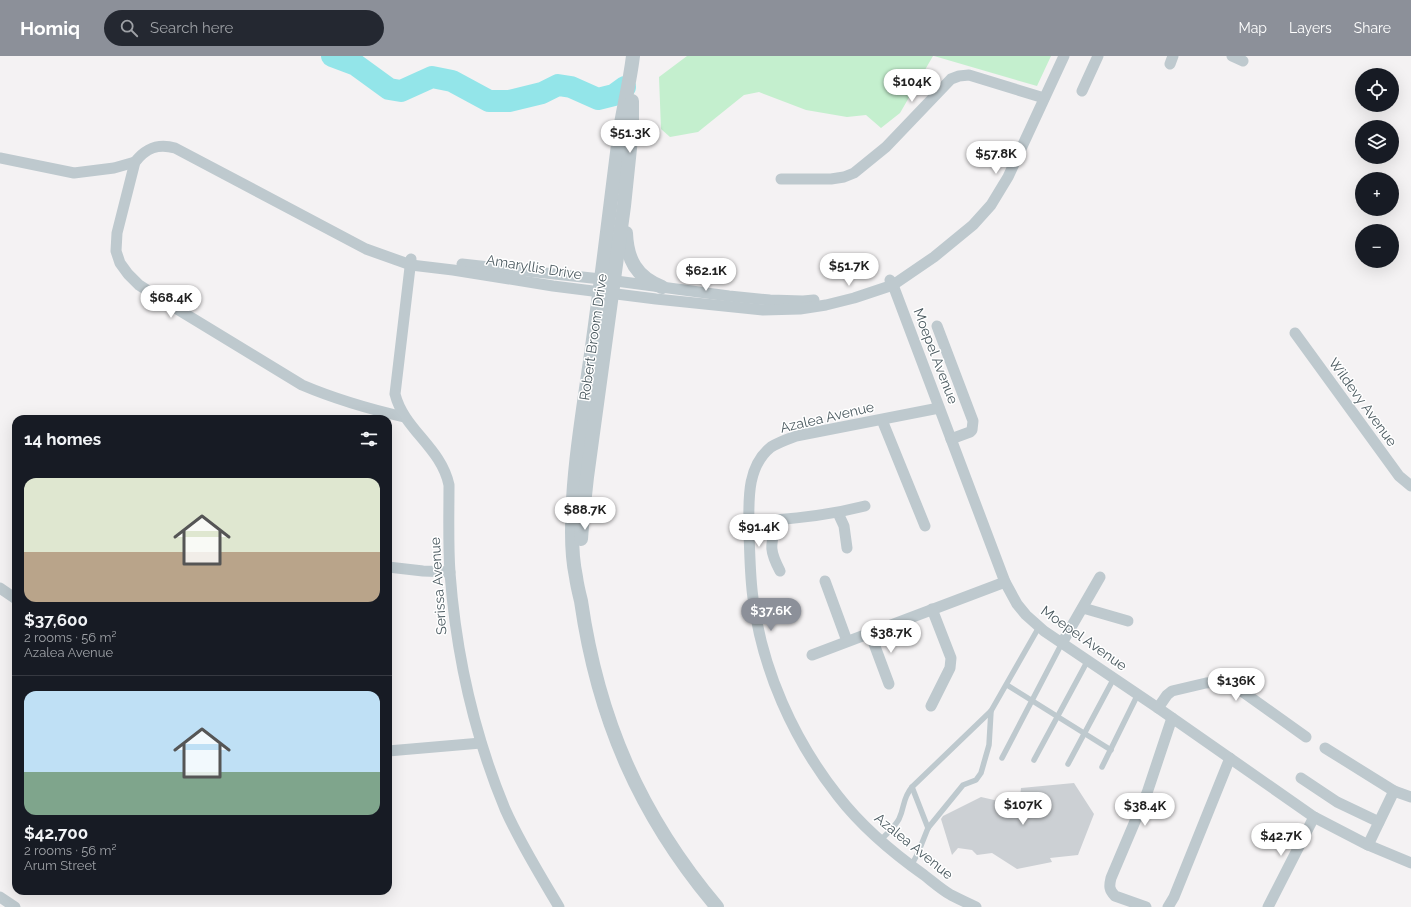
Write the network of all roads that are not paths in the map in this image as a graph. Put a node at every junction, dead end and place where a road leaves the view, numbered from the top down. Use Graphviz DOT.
graph roads {
  1 [pos="633,56"];
  2 [pos="1064,56"];
  3 [pos="1098,56"];
  4 [pos="1232,56"];
  5 [pos="1243,61"];
  6 [pos="630,87"];
  7 [pos="1082,91"];
  8 [pos="1044,98"];
  9 [pos="0,158"];
  10 [pos="135,162"];
  11 [pos="781,179"];
  12 [pos="624,206"];
  13 [pos="411,262"];
  14 [pos="892,283"];
  15 [pos="606,286"];
  16 [pos="662,287"];
  17 [pos="937,326"];
  18 [pos="1295,333"];
  19 [pos="939,408"];
  20 [pos="404,416"];
  21 [pos="882,420"];
  22 [pos="951,438"];
  23 [pos="1411,486"];
  24 [pos="864,506"];
  25 [pos="838,513"];
  26 [pos="777,520"];
  27 [pos="749,521"];
  28 [pos="925,526"];
  29 [pos="847,548"];
  30 [pos="392,567"];
  31 [pos="780,571"];
  32 [pos="450,572"];
  33 [pos="1100,577"];
  34 [pos="825,580"];
  35 [pos="1004,582"];
  36 [pos="0,588"];
  37 [pos="12,594"];
  38 [pos="1083,608"];
  39 [pos="932,609"];
  40 [pos="1128,622"];
  41 [pos="1040,627"];
  42 [pos="870,633"];
  43 [pos="847,641"];
  44 [pos="1062,643"];
  45 [pos="812,655"];
  46 [pos="1088,660"];
  47 [pos="1114,678"];
  48 [pos="890,684"];
  49 [pos="1008,685"];
  50 [pos="1138,694"];
  51 [pos="1032,700"];
  52 [pos="931,706"];
  53 [pos="1158,708"];
  54 [pos="991,711"];
  55 [pos="1058,716"];
  56 [pos="1172,718"];
  57 [pos="1085,734"];
  58 [pos="1306,737"];
  59 [pos="481,743"];
  60 [pos="1325,748"];
  61 [pos="1110,750"];
  62 [pos="392,751"];
  63 [pos="1002,758"];
  64 [pos="1230,758"];
  65 [pos="1034,760"];
  66 [pos="1068,764"];
  67 [pos="1102,767"];
  68 [pos="1301,778"];
  69 [pos="912,787"];
  70 [pos="1394,791"];
  71 [pos="1411,797"];
  72 [pos="1314,818"];
  73 [pos="1378,822"];
  74 [pos="928,828"];
  75 [pos="880,841"];
  76 [pos="1368,845"];
  77 [pos="1411,863"];
  78 [pos="911,866"];
  79 [pos="0,897"];
  80 [pos="15,907"];
  81 [pos="559,907"];
  82 [pos="717,907"];
  83 [pos="976,907"];
  84 [pos="1146,907"];
  85 [pos="1168,907"];
  86 [pos="1268,907"];
  1 -- 6 [label="street, Robert Broom Drive"];
  2 -- 8 [label="street, Amaryllis Drive"];
  3 -- 7 [label="street"];
  4 -- 5 [label="street"];
  6 -- 12 [label="street, Robert Broom Drive"];
  6 -- 15 [label="street, Robert Broom Drive"];
  8 -- 11 [label="street"];
  8 -- 14 [label="street, Amaryllis Drive"];
  9 -- 10 [label="street"];
  10 -- 13 [label="street, Amaryllis Drive"];
  10 -- 20 [label="street"];
  12 -- 15 [label="street, Robert Broom Drive"];
  12 -- 16 [label="street"];
  13 -- 15 [label="street, Amaryllis Drive"];
  13 -- 20 [label="street, Serissa Avenue"];
  14 -- 15 [label="street, Amaryllis Drive"];
  14 -- 16 [label="street, Amaryllis Drive"];
  14 -- 19 [label="street, Moepel Avenue"];
  15 -- 16 [label="street, Amaryllis Drive"];
  15 -- 82 [label="street, Robert Broom Drive"];
  17 -- 22 [label="street"];
  18 -- 23 [label="street, Wildevy Avenue"];
  19 -- 21 [label="street, Azalea Avenue"];
  19 -- 22 [label="street, Moepel Avenue"];
  20 -- 32 [label="street, Serissa Avenue"];
  21 -- 27 [label="street, Azalea Avenue"];
  21 -- 28 [label="street"];
  22 -- 35 [label="street, Moepel Avenue"];
  24 -- 25 [label="street"];
  25 -- 26 [label="street"];
  25 -- 29 [label="street"];
  26 -- 27 [label="street"];
  26 -- 31 [label="street"];
  27 -- 75 [label="street, Azalea Avenue"];
  30 -- 32 [label="street"];
  32 -- 59 [label="street, Serissa Avenue"];
  33 -- 38 [label="street"];
  34 -- 43 [label="street"];
  35 -- 39 [label="street"];
  35 -- 41 [label="street, Moepel Avenue"];
  36 -- 37 [label="street"];
  38 -- 40 [label="street"];
  38 -- 44 [label="street"];
  39 -- 42 [label="street"];
  39 -- 52 [label="street"];
  41 -- 44 [label="street, Moepel Avenue"];
  41 -- 49 [label="lane"];
  42 -- 43 [label="street"];
  42 -- 48 [label="street"];
  43 -- 45 [label="street"];
  44 -- 46 [label="street, Moepel Avenue"];
  44 -- 51 [label="lane"];
  46 -- 47 [label="street, Moepel Avenue"];
  46 -- 55 [label="lane"];
  47 -- 50 [label="street, Moepel Avenue"];
  47 -- 57 [label="lane"];
  49 -- 51 [label="lane"];
  49 -- 54 [label="lane"];
  50 -- 53 [label="street, Moepel Avenue"];
  50 -- 61 [label="lane"];
  51 -- 55 [label="lane"];
  51 -- 63 [label="lane"];
  53 -- 56 [label="street, Moepel Avenue"];
  53 -- 58 [label="street"];
  54 -- 69 [label="lane"];
  54 -- 74 [label="lane"];
  55 -- 57 [label="lane"];
  55 -- 65 [label="lane"];
  56 -- 64 [label="street, Moepel Avenue"];
  56 -- 84 [label="street"];
  57 -- 61 [label="lane"];
  57 -- 66 [label="lane"];
  59 -- 62 [label="street"];
  59 -- 81 [label="street, Serissa Avenue"];
  60 -- 70 [label="street"];
  61 -- 67 [label="lane"];
  64 -- 72 [label="street, Moepel Avenue"];
  64 -- 85 [label="street"];
  68 -- 73 [label="street"];
  69 -- 74 [label="lane"];
  69 -- 75 [label="lane"];
  70 -- 71 [label="street"];
  70 -- 73 [label="street"];
  72 -- 76 [label="street, Moepel Avenue"];
  72 -- 86 [label="street"];
  73 -- 76 [label="street"];
  74 -- 78 [label="lane"];
  75 -- 78 [label="street, Azalea Avenue"];
  76 -- 77 [label="street, Moepel Avenue"];
  78 -- 83 [label="street, Azalea Avenue"];
  79 -- 80 [label="street"];
}
